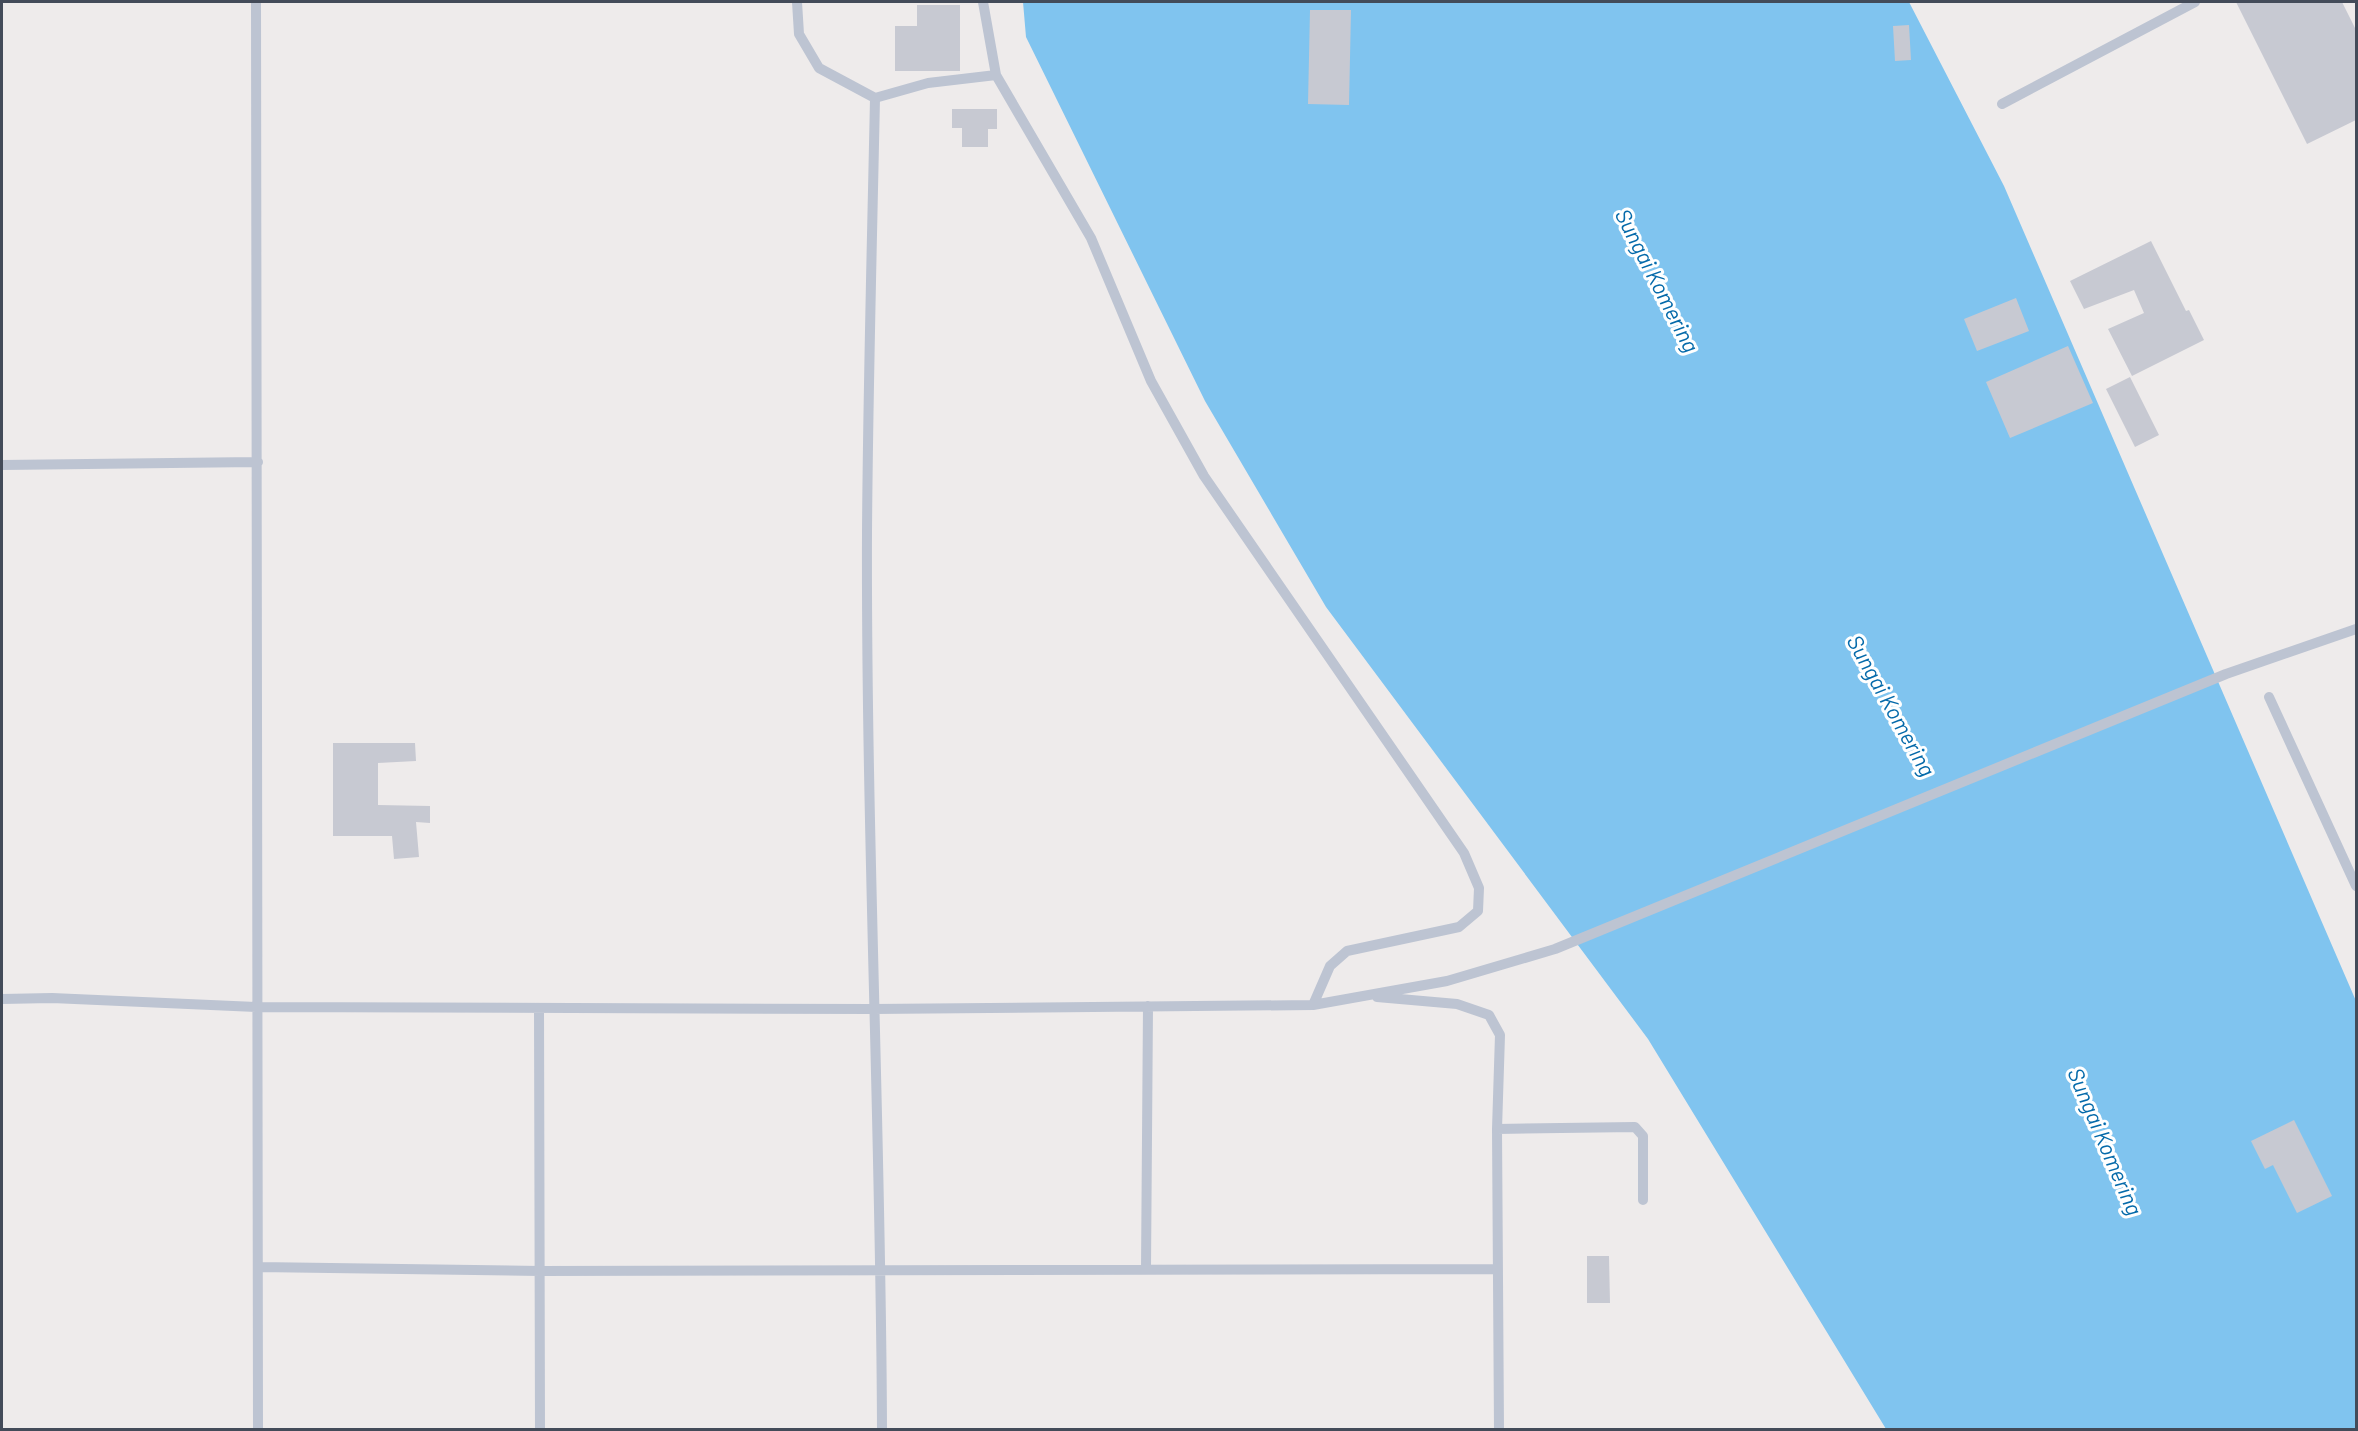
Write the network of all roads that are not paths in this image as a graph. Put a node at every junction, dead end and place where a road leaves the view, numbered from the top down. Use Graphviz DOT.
graph roads {
  1 [pos="256,2"];
  2 [pos="797,2"];
  3 [pos="983,2"];
  4 [pos="2195,2"];
  5 [pos="996,75"];
  6 [pos="875,98"];
  7 [pos="2002,104"];
  8 [pos="258,462"];
  9 [pos="2,465"];
  10 [pos="2356,629"];
  11 [pos="2269,697"];
  12 [pos="2356,886"];
  13 [pos="1365,996"];
  14 [pos="2,999"];
  15 [pos="1313,1005"];
  16 [pos="1148,1006"];
  17 [pos="258,1007"];
  18 [pos="539,1008"];
  19 [pos="873,1009"];
  20 [pos="1497,1130"];
  21 [pos="1643,1200"];
  22 [pos="258,1267"];
  23 [pos="1146,1269"];
  24 [pos="1497,1269"];
  25 [pos="540,1270"];
  26 [pos="881,1270"];
  27 [pos="258,1430"];
  28 [pos="540,1430"];
  29 [pos="882,1430"];
  30 [pos="1499,1430"];
  1 -- 8 [label="lane"];
  2 -- 6 [label="lane"];
  3 -- 5 [label="lane"];
  4 -- 7 [label="lane"];
  5 -- 6 [label="lane"];
  5 -- 15 [label="lane"];
  6 -- 19 [label="lane"];
  8 -- 9 [label="lane"];
  8 -- 17 [label="lane"];
  10 -- 13 [label="lane"];
  11 -- 12 [label="lane"];
  13 -- 15 [label="lane"];
  13 -- 20 [label="lane"];
  14 -- 17 [label="lane"];
  15 -- 16 [label="lane"];
  16 -- 19 [label="lane"];
  16 -- 23 [label="lane"];
  17 -- 18 [label="lane"];
  17 -- 22 [label="lane"];
  18 -- 19 [label="lane"];
  18 -- 25 [label="lane"];
  19 -- 26 [label="lane"];
  20 -- 21 [label="lane"];
  20 -- 24 [label="lane"];
  22 -- 25 [label="lane"];
  22 -- 27 [label="lane"];
  23 -- 24 [label="lane"];
  23 -- 26 [label="lane"];
  24 -- 30 [label="lane"];
  25 -- 26 [label="lane"];
  25 -- 28 [label="lane"];
  26 -- 29 [label="lane"];
}
